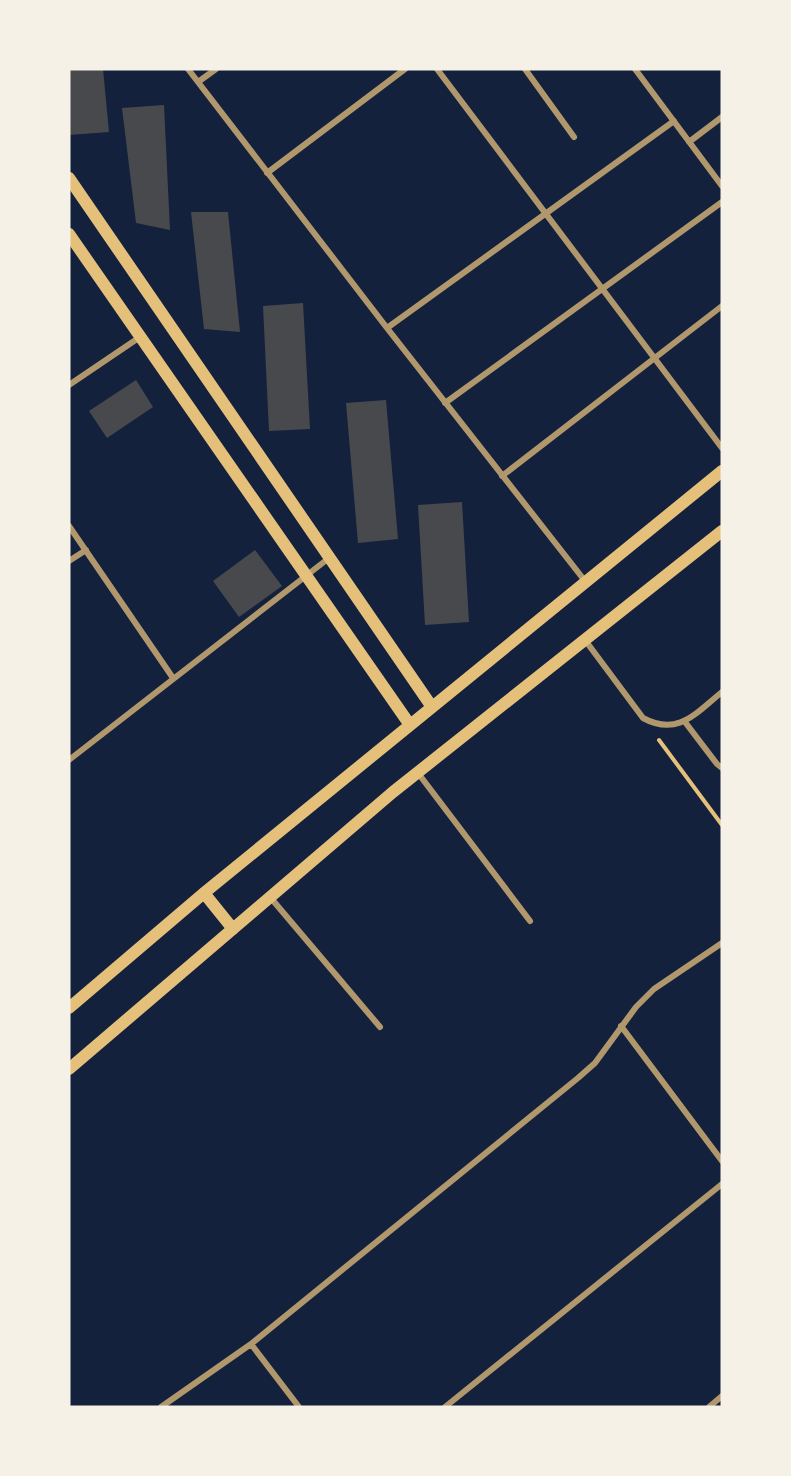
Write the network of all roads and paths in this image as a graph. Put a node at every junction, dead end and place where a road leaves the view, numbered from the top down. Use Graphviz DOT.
graph roads {
  1 [pos="188,69"];
  2 [pos="216,69"];
  3 [pos="405,69"];
  4 [pos="438,69"];
  5 [pos="525,69"];
  6 [pos="635,69"];
  7 [pos="198,82"];
  8 [pos="722,117"];
  9 [pos="674,121"];
  10 [pos="574,137"];
  11 [pos="689,142"];
  12 [pos="267,173"];
  13 [pos="69,178"];
  14 [pos="722,186"];
  15 [pos="722,202"];
  16 [pos="546,213"];
  17 [pos="69,234"];
  18 [pos="603,289"];
  19 [pos="722,306"];
  20 [pos="387,328"];
  21 [pos="140,337"];
  22 [pos="655,358"];
  23 [pos="69,385"];
  24 [pos="445,403"];
  25 [pos="722,448"];
  26 [pos="722,471"];
  27 [pos="502,476"];
  28 [pos="69,526"];
  29 [pos="722,531"];
  30 [pos="86,550"];
  31 [pos="329,558"];
  32 [pos="69,561"];
  33 [pos="306,575"];
  34 [pos="585,581"];
  35 [pos="584,640"];
  36 [pos="173,678"];
  37 [pos="722,692"];
  38 [pos="432,707"];
  39 [pos="685,722"];
  40 [pos="410,724"];
  41 [pos="673,759"];
  42 [pos="69,760"];
  43 [pos="722,768"];
  44 [pos="418,773"];
  45 [pos="722,825"];
  46 [pos="204,893"];
  47 [pos="270,897"];
  48 [pos="530,921"];
  49 [pos="233,929"];
  50 [pos="722,943"];
  51 [pos="69,1008"];
  52 [pos="621,1026"];
  53 [pos="380,1027"];
  54 [pos="69,1069"];
  55 [pos="722,1161"];
  56 [pos="722,1184"];
  57 [pos="251,1344"];
  58 [pos="722,1396"];
  59 [pos="161,1407"];
  60 [pos="299,1407"];
  61 [pos="445,1407"];
  62 [pos="709,1407"];
  1 -- 7 [label="street"];
  2 -- 7 [label="street"];
  3 -- 12 [label="street"];
  4 -- 16 [label="street"];
  5 -- 10 [label="street"];
  6 -- 9 [label="street"];
  7 -- 12 [label="street"];
  8 -- 11 [label="street"];
  9 -- 11 [label="street"];
  9 -- 16 [label="street"];
  11 -- 14 [label="street"];
  12 -- 20 [label="street"];
  13 -- 31 [label="main road"];
  15 -- 18 [label="street"];
  16 -- 18 [label="street"];
  16 -- 20 [label="street"];
  17 -- 21 [label="main road"];
  18 -- 22 [label="street"];
  18 -- 24 [label="street"];
  19 -- 22 [label="street"];
  20 -- 24 [label="street"];
  21 -- 23 [label="street"];
  21 -- 33 [label="main road"];
  22 -- 25 [label="street"];
  22 -- 27 [label="street"];
  24 -- 27 [label="street"];
  26 -- 34 [label="main road"];
  27 -- 34 [label="street"];
  28 -- 30 [label="street"];
  29 -- 35 [label="main road"];
  30 -- 32 [label="street"];
  30 -- 36 [label="street"];
  31 -- 33 [label="street"];
  31 -- 38 [label="main road"];
  33 -- 36 [label="street"];
  33 -- 40 [label="main road"];
  34 -- 38 [label="main road"];
  35 -- 39 [label="street"];
  35 -- 44 [label="main road"];
  36 -- 42 [label="street"];
  37 -- 39 [label="street"];
  38 -- 40 [label="main road"];
  39 -- 43 [label="street"];
  40 -- 46 [label="main road"];
  41 -- 45 [label="path"];
  44 -- 47 [label="main road"];
  44 -- 48 [label="street"];
  46 -- 49 [label="main road"];
  46 -- 51 [label="main road"];
  47 -- 49 [label="main road"];
  47 -- 53 [label="street"];
  49 -- 54 [label="main road"];
  50 -- 52 [label="street"];
  52 -- 55 [label="street"];
  52 -- 57 [label="street"];
  56 -- 61 [label="street"];
  57 -- 59 [label="street"];
  57 -- 60 [label="street"];
  58 -- 62 [label="street"];
}
